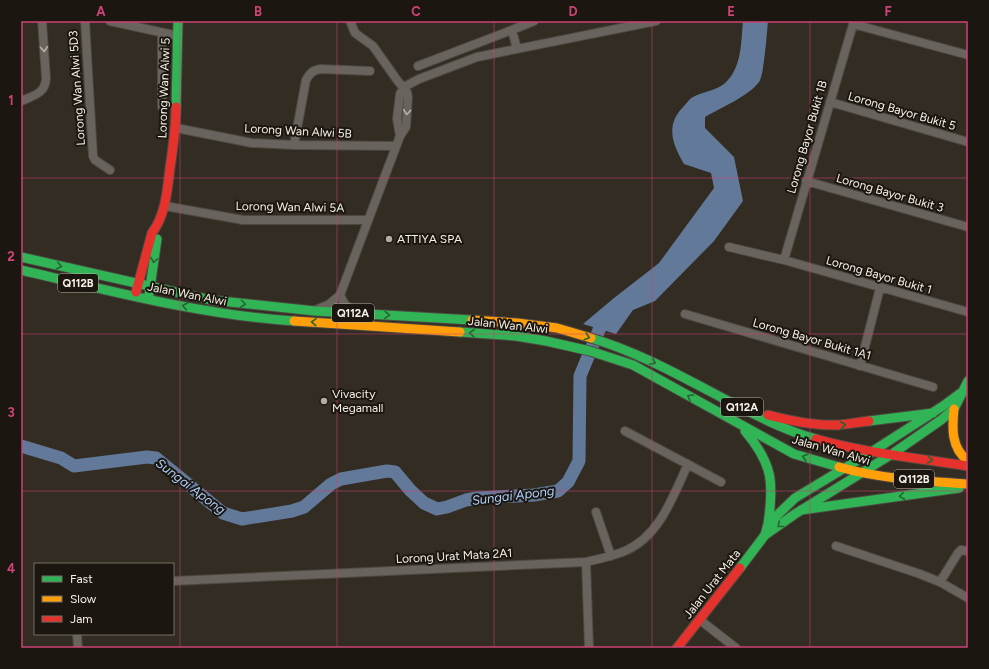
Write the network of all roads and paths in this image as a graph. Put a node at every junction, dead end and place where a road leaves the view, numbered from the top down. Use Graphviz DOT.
graph roads {
  1 [pos="42,21"];
  2 [pos="85,21"];
  3 [pos="110,21"];
  4 [pos="178,21"];
  5 [pos="350,21"];
  6 [pos="534,21"];
  7 [pos="656,21"];
  8 [pos="853,22"];
  9 [pos="633,23"];
  10 [pos="512,30"];
  11 [pos="162,33"];
  12 [pos="178,36"];
  13 [pos="517,49"];
  14 [pos="968,55"];
  15 [pos="418,66"];
  16 [pos="370,71"];
  17 [pos="404,87"];
  18 [pos="21,102"];
  19 [pos="830,102"];
  20 [pos="162,107"];
  21 [pos="176,128"];
  22 [pos="968,142"];
  23 [pos="294,145"];
  24 [pos="396,146"];
  25 [pos="110,170"];
  26 [pos="806,181"];
  27 [pos="165,206"];
  28 [pos="367,220"];
  29 [pos="157,226"];
  30 [pos="968,227"];
  31 [pos="729,247"];
  32 [pos="21,257"];
  33 [pos="784,260"];
  34 [pos="21,270"];
  35 [pos="139,283"];
  36 [pos="150,285"];
  37 [pos="880,288"];
  38 [pos="340,295"];
  39 [pos="135,296"];
  40 [pos="148,299"];
  41 [pos="315,310"];
  42 [pos="968,312"];
  43 [pos="354,313"];
  44 [pos="685,314"];
  45 [pos="860,366"];
  46 [pos="968,381"];
  47 [pos="933,387"];
  48 [pos="962,392"];
  49 [pos="954,409"];
  50 [pos="749,411"];
  51 [pos="933,413"];
  52 [pos="738,423"];
  53 [pos="625,431"];
  54 [pos="873,452"];
  55 [pos="892,454"];
  56 [pos="968,461"];
  57 [pos="688,464"];
  58 [pos="968,466"];
  59 [pos="843,468"];
  60 [pos="860,472"];
  61 [pos="721,482"];
  62 [pos="968,485"];
  63 [pos="801,510"];
  64 [pos="596,512"];
  65 [pos="768,524"];
  66 [pos="765,535"];
  67 [pos="836,546"];
  68 [pos="968,551"];
  69 [pos="611,556"];
  70 [pos="586,562"];
  71 [pos="174,582"];
  72 [pos="940,582"];
  73 [pos="968,598"];
  74 [pos="700,620"];
  75 [pos="77,635"];
  76 [pos="78,648"];
  77 [pos="589,648"];
  78 [pos="677,648"];
  79 [pos="736,648"];
  1 -- 18 [label="street, one-way"];
  2 -- 25 [label="street, Lorong Wan Alwi 5D3"];
  3 -- 11 [label="street"];
  4 -- 12 [label="main road, Lorong Wan Alwi 5"];
  5 -- 17 [label="street"];
  6 -- 10 [label="street"];
  7 -- 9 [label="street"];
  8 -- 14 [label="street"];
  8 -- 19 [label="street, Lorong Bayor Bukit 1B"];
  9 -- 13 [label="street"];
  10 -- 13 [label="street"];
  10 -- 15 [label="street"];
  11 -- 12 [label="street"];
  11 -- 20 [label="street"];
  12 -- 21 [label="main road, Lorong Wan Alwi 5"];
  13 -- 17 [label="street"];
  16 -- 23 [label="street"];
  17 -- 24 [label="street"];
  19 -- 22 [label="street, Lorong Bayor Bukit 5"];
  19 -- 26 [label="street, Lorong Bayor Bukit 1B"];
  21 -- 23 [label="street, Lorong Wan Alwi 5B"];
  21 -- 27 [label="main road, Lorong Wan Alwi 5"];
  23 -- 24 [label="street, Lorong Wan Alwi 5B"];
  24 -- 28 [label="street"];
  26 -- 30 [label="street, Lorong Bayor Bukit 3"];
  26 -- 33 [label="street, Lorong Bayor Bukit 1B"];
  27 -- 28 [label="street, Lorong Wan Alwi 5A"];
  27 -- 29 [label="main road, Lorong Wan Alwi 5"];
  28 -- 38 [label="street"];
  29 -- 35 [label="main road, Lorong Wan Alwi 5"];
  29 -- 36 [label="main road, Lorong Wan Alwi 5, one-way"];
  31 -- 33 [label="street, Lorong Bayor Bukit 1"];
  32 -- 35 [label="main road, Jalan Wan Alwi / Q112A, one-way"];
  33 -- 37 [label="street, Lorong Bayor Bukit 1"];
  34 -- 39 [label="main road, Jalan Wan Alwi / Q112B"];
  35 -- 36 [label="main road, Jalan Wan Alwi / Q112A"];
  35 -- 39 [label="main road, Lorong Wan Alwi 5"];
  36 -- 40 [label="main road, Lorong Wan Alwi 5"];
  36 -- 41 [label="main road, Jalan Wan Alwi / Q112A, one-way"];
  37 -- 42 [label="street, Lorong Bayor Bukit 1"];
  37 -- 45 [label="street"];
  38 -- 41 [label="street"];
  38 -- 43 [label="street"];
  39 -- 40 [label="main road, Jalan Wan Alwi / Q112B"];
  52 -- 40 [label="main road, Jalan Wan Alwi / Q112B, one-way"];
  41 -- 43 [label="main road, Jalan Wan Alwi / Q112A"];
  43 -- 50 [label="main road, Jalan Wan Alwi / Q112A, one-way"];
  44 -- 45 [label="street, Lorong Bayor Bukit 1A1"];
  45 -- 47 [label="street, Lorong Bayor Bukit 1A1"];
  46 -- 48 [label="main road"];
  48 -- 49 [label="main road"];
  48 -- 51 [label="main road"];
  49 -- 55 [label="main road"];
  49 -- 56 [label="main road"];
  50 -- 51 [label="main road, one-way"];
  50 -- 54 [label="main road, Jalan Wan Alwi / Q112A"];
  51 -- 54 [label="main road"];
  59 -- 52 [label="main road, Jalan Wan Alwi / Q112B, one-way"];
  52 -- 65 [label="main road"];
  53 -- 57 [label="street"];
  54 -- 55 [label="main road, Jalan Wan Alwi / Q112A"];
  54 -- 59 [label="main road"];
  55 -- 58 [label="main road, Jalan Wan Alwi / Q112A, one-way"];
  55 -- 60 [label="main road"];
  57 -- 61 [label="street"];
  57 -- 69 [label="street, Lorong Urat Mata 2A1"];
  59 -- 60 [label="main road, Jalan Wan Alwi / Q112B"];
  59 -- 65 [label="main road"];
  60 -- 62 [label="main road, Jalan Wan Alwi / Q112B"];
  60 -- 63 [label="main road"];
  62 -- 63 [label="main road, one-way"];
  63 -- 66 [label="main road, one-way"];
  64 -- 69 [label="street"];
  65 -- 66 [label="main road"];
  66 -- 74 [label="main road, Jalan Urat Mata"];
  67 -- 72 [label="street"];
  68 -- 72 [label="street"];
  69 -- 70 [label="street, Lorong Urat Mata 2A1"];
  70 -- 71 [label="street, Lorong Urat Mata 2A1"];
  70 -- 77 [label="street"];
  72 -- 73 [label="street"];
  74 -- 78 [label="main road, Jalan Urat Mata"];
  74 -- 79 [label="street"];
  75 -- 76 [label="street"];
}
